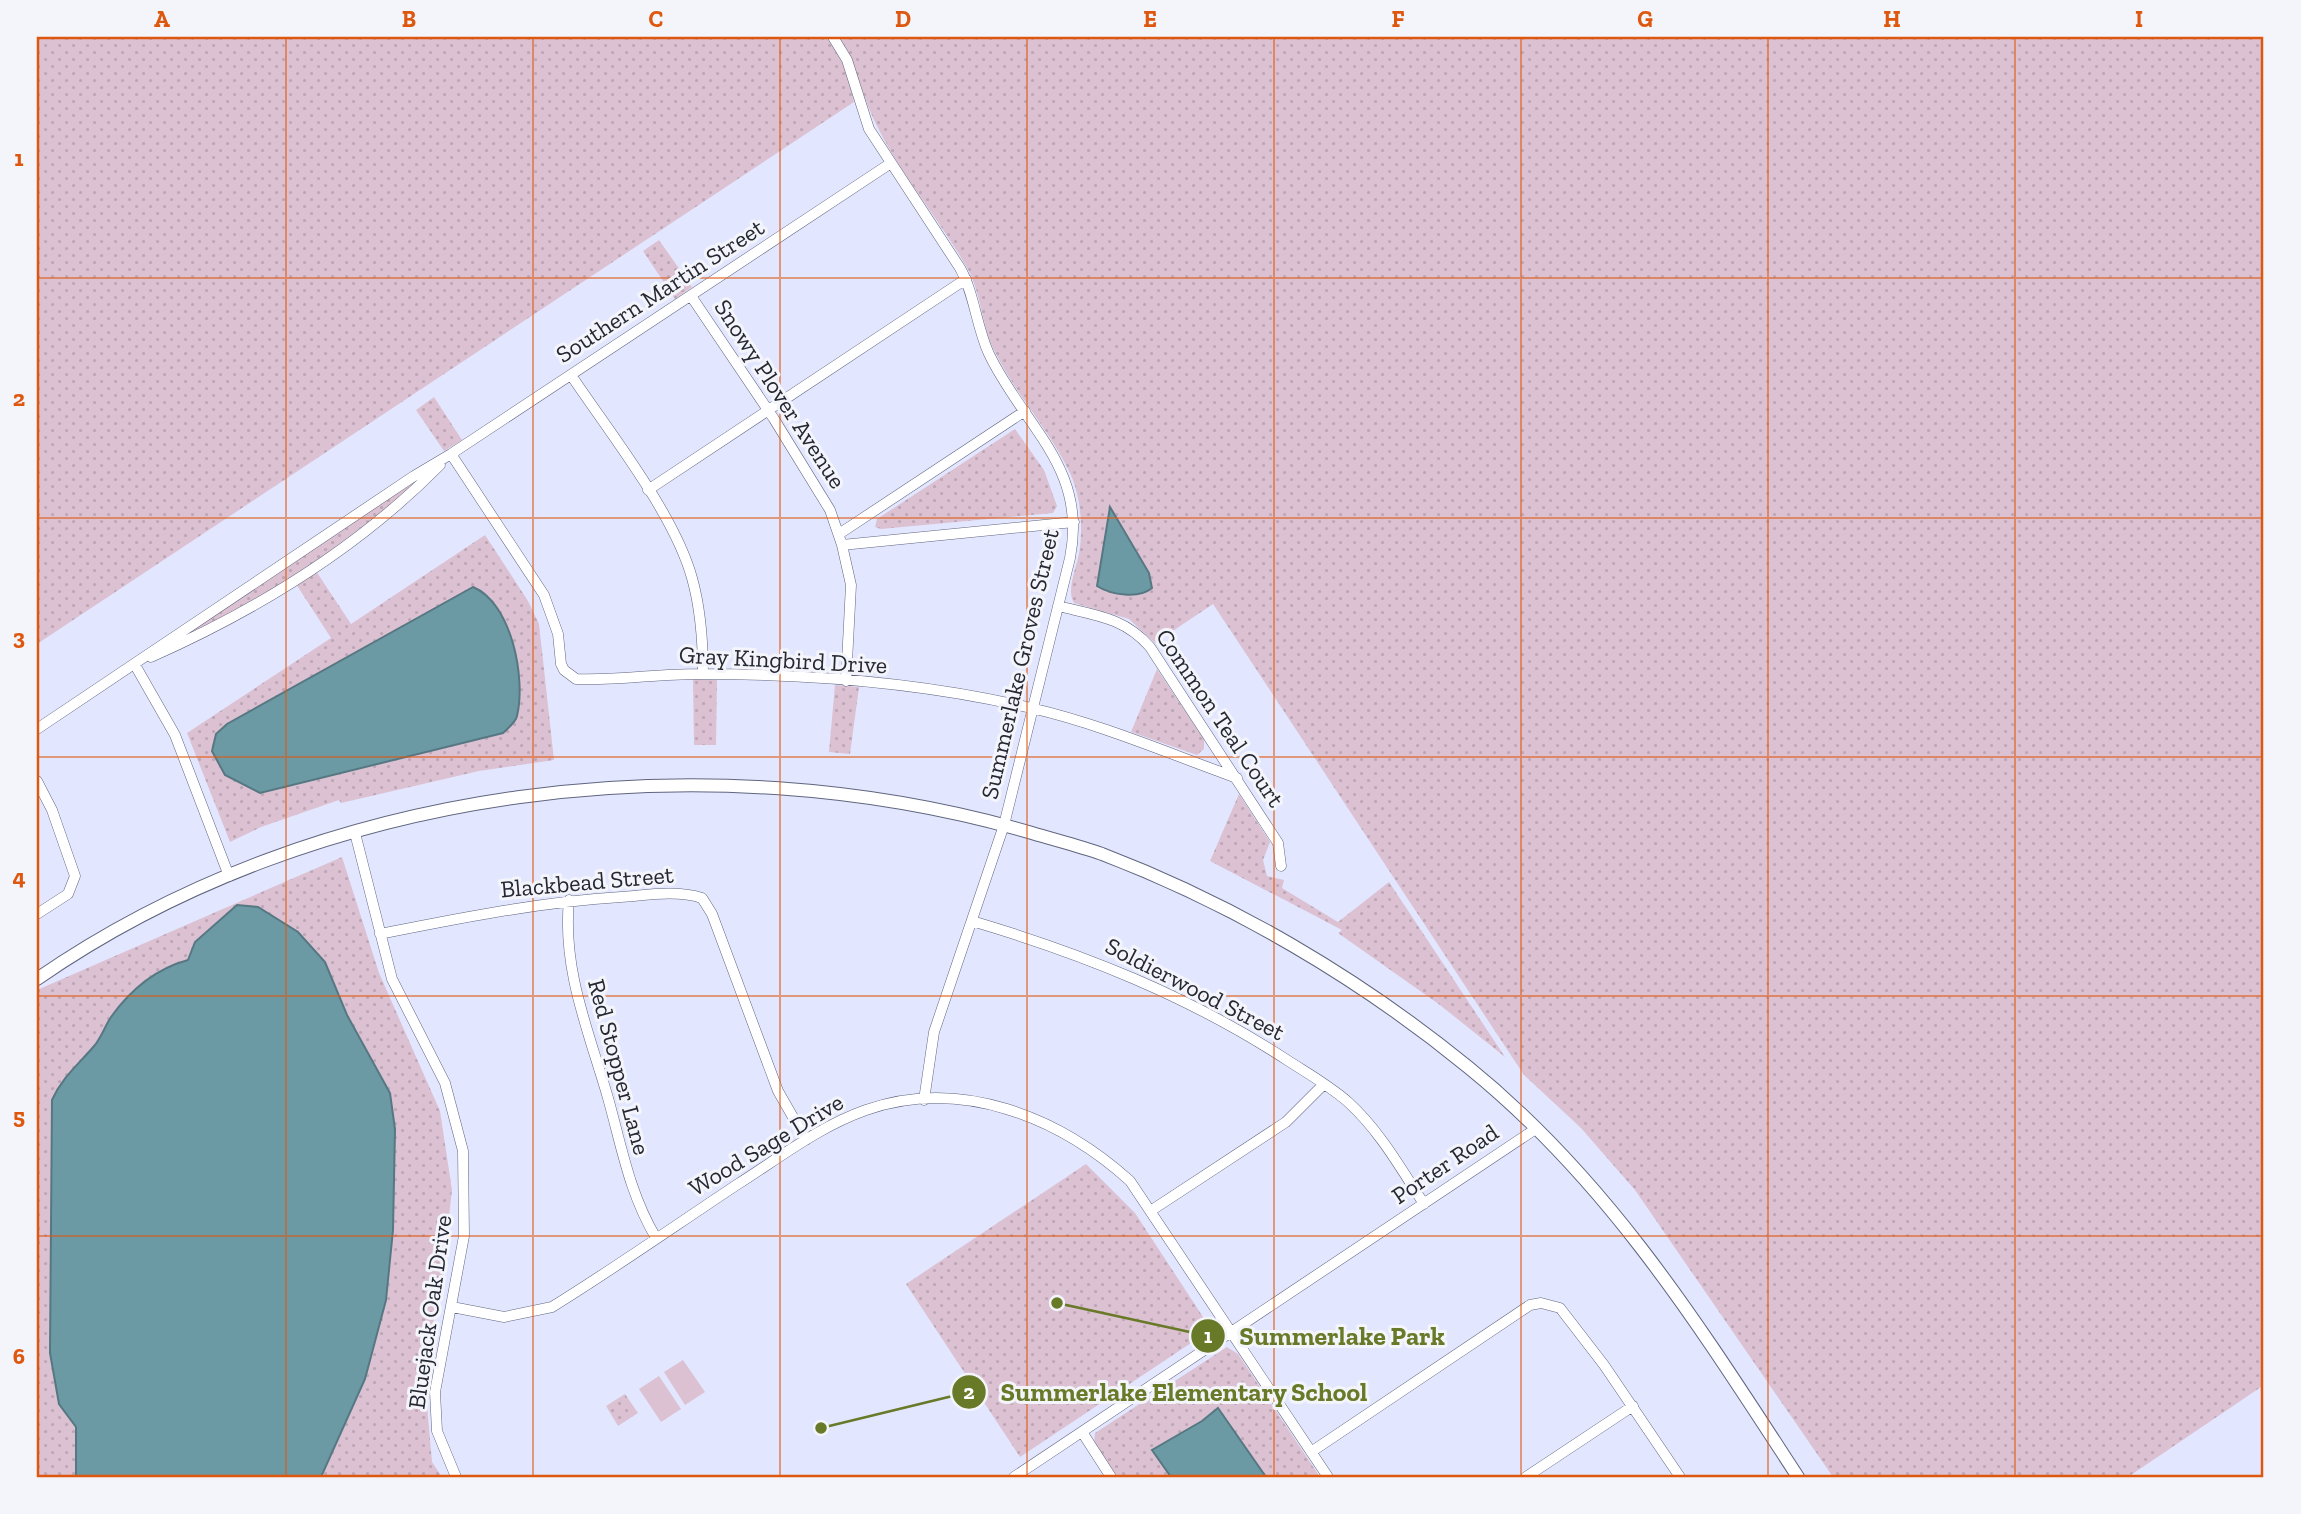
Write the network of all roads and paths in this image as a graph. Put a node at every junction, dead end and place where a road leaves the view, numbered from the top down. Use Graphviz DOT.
graph roads {
  1 [pos="833,37"];
  2 [pos="891,163"];
  3 [pos="966,279"];
  4 [pos="691,296"];
  5 [pos="570,375"];
  6 [pos="769,411"];
  7 [pos="1025,411"];
  8 [pos="451,454"];
  9 [pos="648,490"];
  10 [pos="1074,522"];
  11 [pos="841,539"];
  12 [pos="1058,606"];
  13 [pos="135,665"];
  14 [pos="704,674"];
  15 [pos="846,681"];
  16 [pos="1032,708"];
  17 [pos="37,729"];
  18 [pos="1237,779"];
  19 [pos="37,781"];
  20 [pos="1004,825"];
  21 [pos="355,833"];
  22 [pos="1281,866"];
  23 [pos="229,876"];
  24 [pos="569,900"];
  25 [pos="37,914"];
  26 [pos="972,921"];
  27 [pos="380,934"];
  28 [pos="37,979"];
  29 [pos="1323,1085"];
  30 [pos="924,1100"];
  31 [pos="1537,1128"];
  32 [pos="806,1140"];
  33 [pos="1424,1204"];
  34 [pos="1152,1210"];
  35 [pos="656,1238"];
  36 [pos="452,1307"];
  37 [pos="1232,1333"];
  38 [pos="1633,1406"];
  39 [pos="1082,1432"];
  40 [pos="1311,1452"];
  41 [pos="456,1477"];
  42 [pos="1014,1477"];
  43 [pos="1111,1477"];
  44 [pos="1328,1477"];
  45 [pos="1526,1477"];
  46 [pos="1680,1477"];
  47 [pos="1798,1477"];
  1 -- 2 [label="street, Summerlake Groves Street"];
  2 -- 3 [label="street, Summerlake Groves Street"];
  2 -- 4 [label="street, Southern Martin Street"];
  3 -- 6 [label="street"];
  3 -- 7 [label="street, Summerlake Groves Street"];
  4 -- 5 [label="street, Southern Martin Street"];
  4 -- 6 [label="street, Snowy Plover Avenue"];
  5 -- 8 [label="street, Southern Martin Street"];
  5 -- 9 [label="street"];
  6 -- 9 [label="street"];
  6 -- 11 [label="street, Snowy Plover Avenue"];
  7 -- 10 [label="street, Summerlake Groves Street"];
  7 -- 11 [label="street"];
  8 -- 13 [label="street, Southern Martin Street"];
  8 -- 13 [label="street, Southern Martin Street"];
  8 -- 14 [label="street, Gray Kingbird Drive"];
  9 -- 14 [label="street"];
  10 -- 11 [label="street"];
  10 -- 12 [label="street, Summerlake Groves Street"];
  11 -- 15 [label="street, Snowy Plover Avenue"];
  12 -- 16 [label="street, Summerlake Groves Street"];
  12 -- 18 [label="street, Common Teal Court"];
  13 -- 17 [label="street, Southern Martin Street"];
  13 -- 23 [label="street"];
  14 -- 15 [label="street, Gray Kingbird Drive"];
  15 -- 16 [label="street, Gray Kingbird Drive"];
  16 -- 18 [label="street, Gray Kingbird Drive"];
  16 -- 20 [label="street, Summerlake Groves Street"];
  18 -- 22 [label="street, Common Teal Court"];
  19 -- 25 [label="street"];
  20 -- 21 [label="main road"];
  20 -- 26 [label="street, Summerlake Groves Street"];
  20 -- 31 [label="main road"];
  21 -- 23 [label="main road"];
  21 -- 27 [label="street, Bluejack Oak Drive"];
  23 -- 28 [label="main road"];
  24 -- 27 [label="street, Blackbead Street"];
  24 -- 32 [label="street, Blackbead Street"];
  24 -- 35 [label="street, Red Stopper Lane"];
  26 -- 29 [label="street, Soldierwood Street"];
  26 -- 30 [label="street, Summerlake Groves Street"];
  27 -- 36 [label="street, Bluejack Oak Drive"];
  29 -- 33 [label="street, Soldierwood Street"];
  29 -- 34 [label="street"];
  30 -- 32 [label="street, Wood Sage Drive"];
  30 -- 34 [label="street, Wood Sage Drive"];
  31 -- 33 [label="street, Porter Road"];
  31 -- 47 [label="main road, Porter Road"];
  32 -- 35 [label="street, Wood Sage Drive"];
  33 -- 37 [label="street, Porter Road"];
  34 -- 37 [label="street, Wood Sage Drive"];
  35 -- 36 [label="street, Wood Sage Drive"];
  36 -- 41 [label="street, Bluejack Oak Drive"];
  37 -- 39 [label="street, Porter Road"];
  37 -- 40 [label="street, Wood Sage Drive"];
  38 -- 40 [label="street"];
  38 -- 45 [label="street"];
  38 -- 46 [label="street"];
  39 -- 42 [label="street, Porter Road"];
  39 -- 43 [label="street"];
  40 -- 44 [label="street, Wood Sage Drive"];
}
